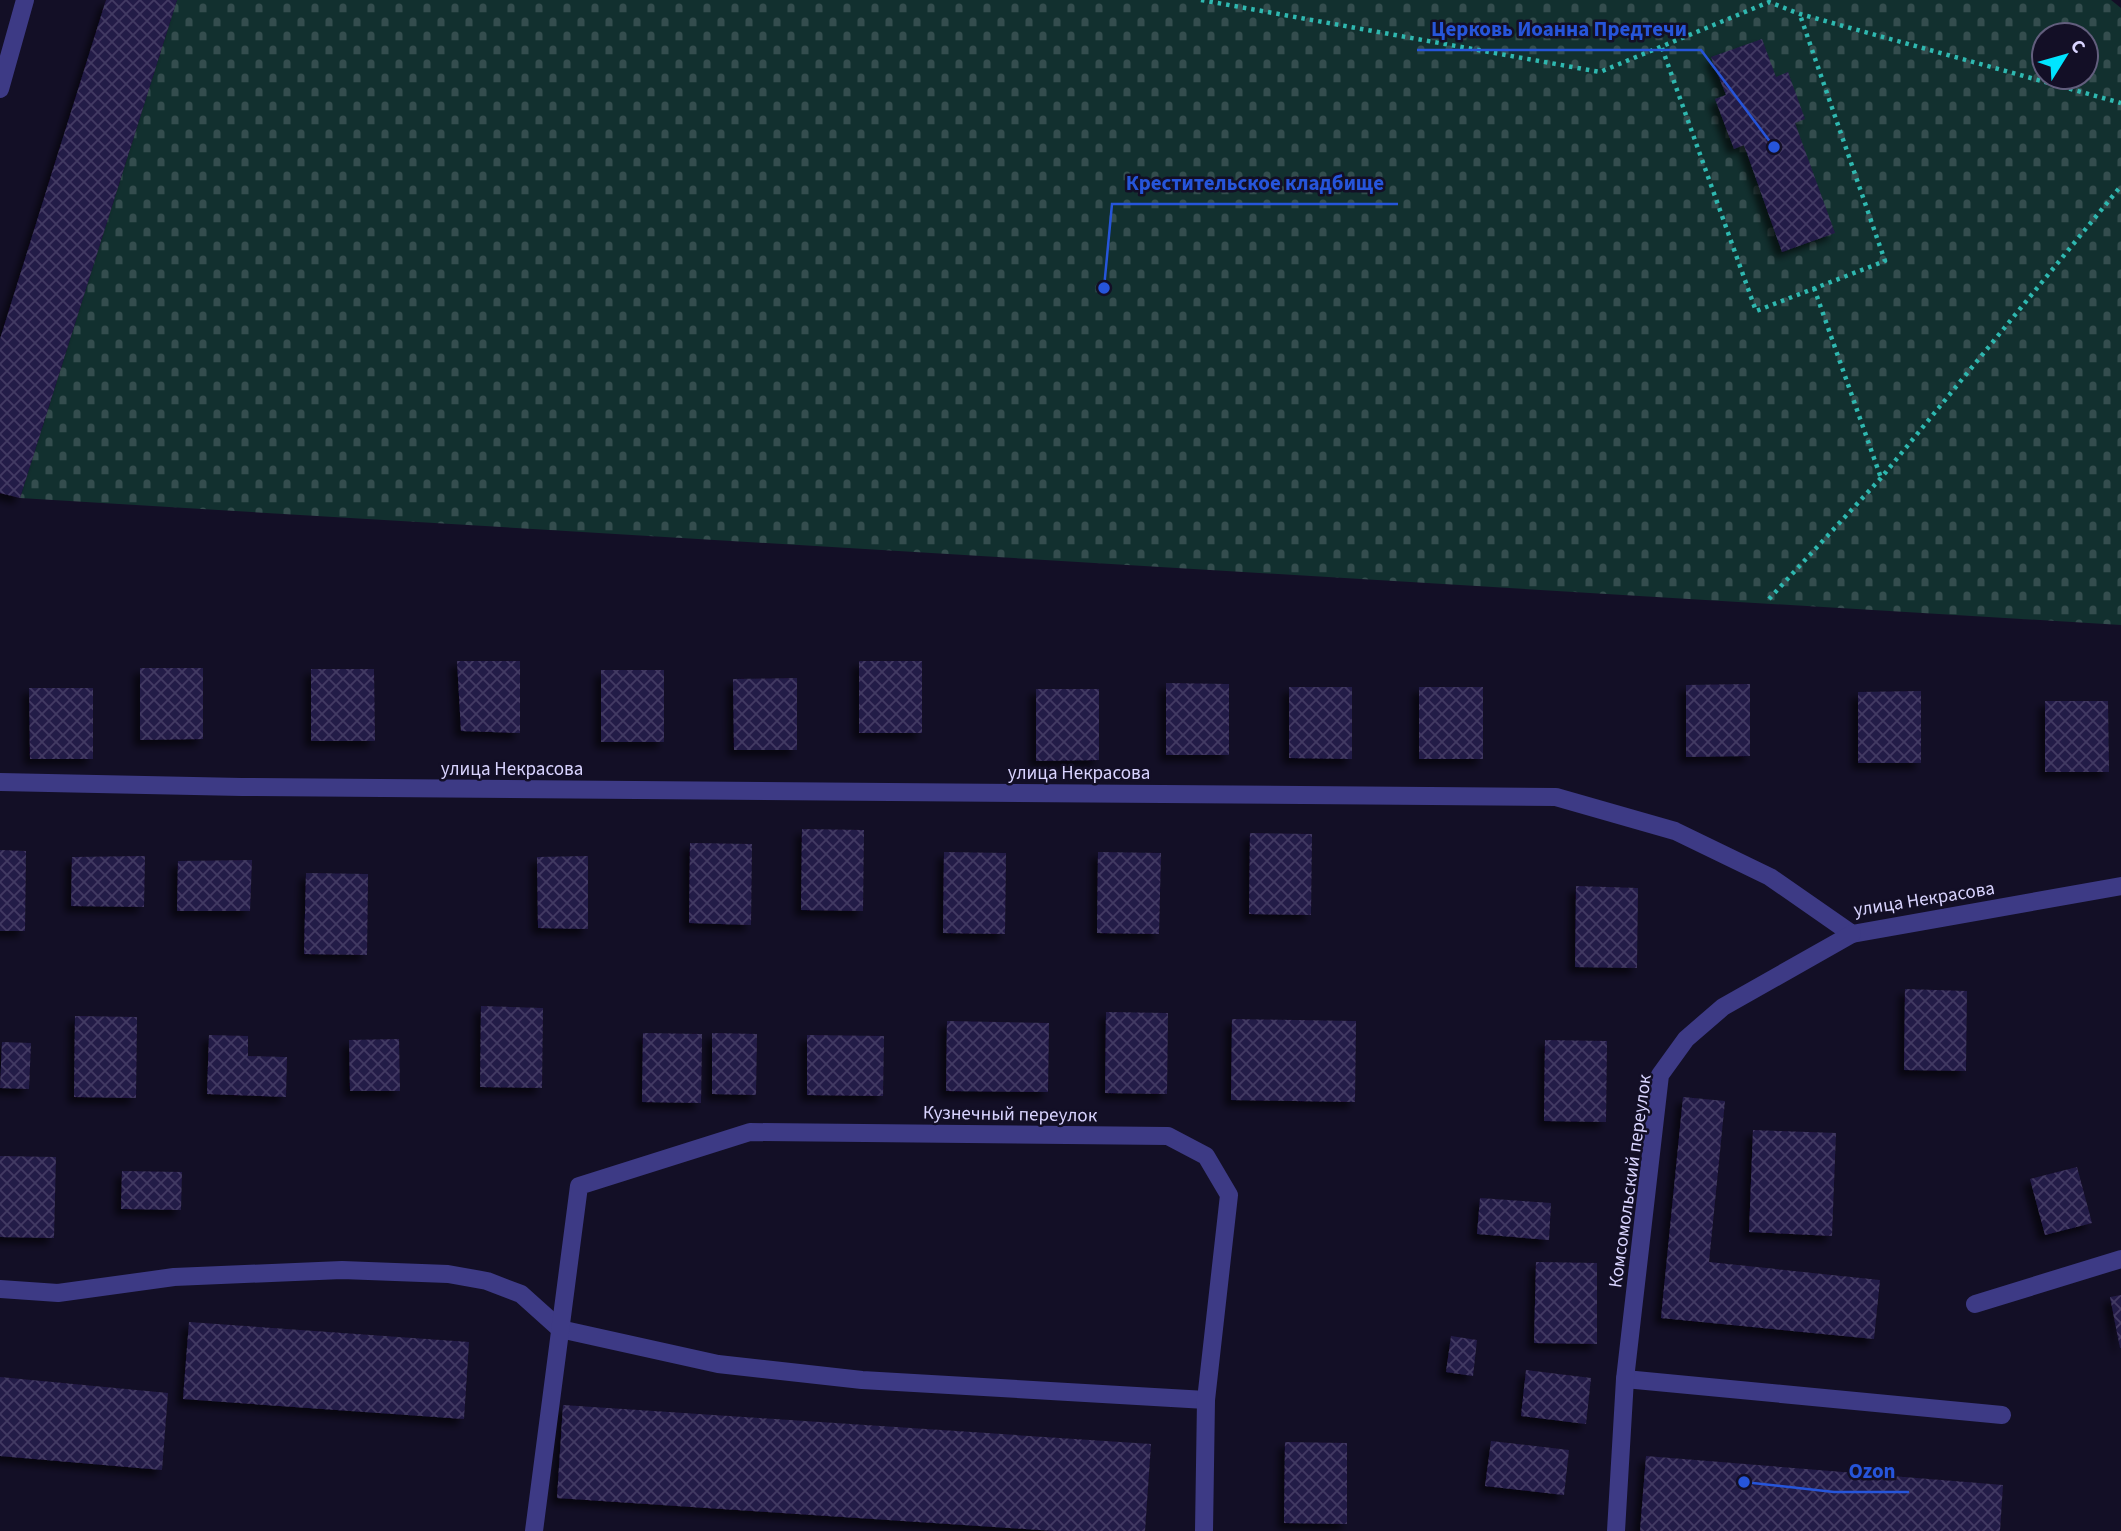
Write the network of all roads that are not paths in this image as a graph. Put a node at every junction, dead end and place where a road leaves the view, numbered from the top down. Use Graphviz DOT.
graph roads {
  1 [pos="25,0"];
  2 [pos="0,89"];
  3 [pos="0,782"];
  4 [pos="2121,886"];
  5 [pos="1852,933"];
  6 [pos="2121,1259"];
  7 [pos="0,1289"];
  8 [pos="1975,1304"];
  9 [pos="560,1329"];
  10 [pos="1625,1378"];
  11 [pos="1206,1400"];
  12 [pos="2002,1415"];
  13 [pos="534,1531"];
  14 [pos="1205,1531"];
  15 [pos="1616,1531"];
  1 -- 2 [label="street"];
  3 -- 5 [label="street, улица Некрасова"];
  4 -- 5 [label="street, улица Некрасова"];
  5 -- 10 [label="street, Комсомольский переулок"];
  6 -- 8 [label="street"];
  7 -- 9 [label="street"];
  9 -- 11 [label="street"];
  9 -- 11 [label="street, Кузнечный переулок"];
  9 -- 13 [label="street"];
  10 -- 12 [label="street"];
  10 -- 15 [label="street, Комсомольский переулок"];
  11 -- 14 [label="street, Кузнечный переулок"];
}
